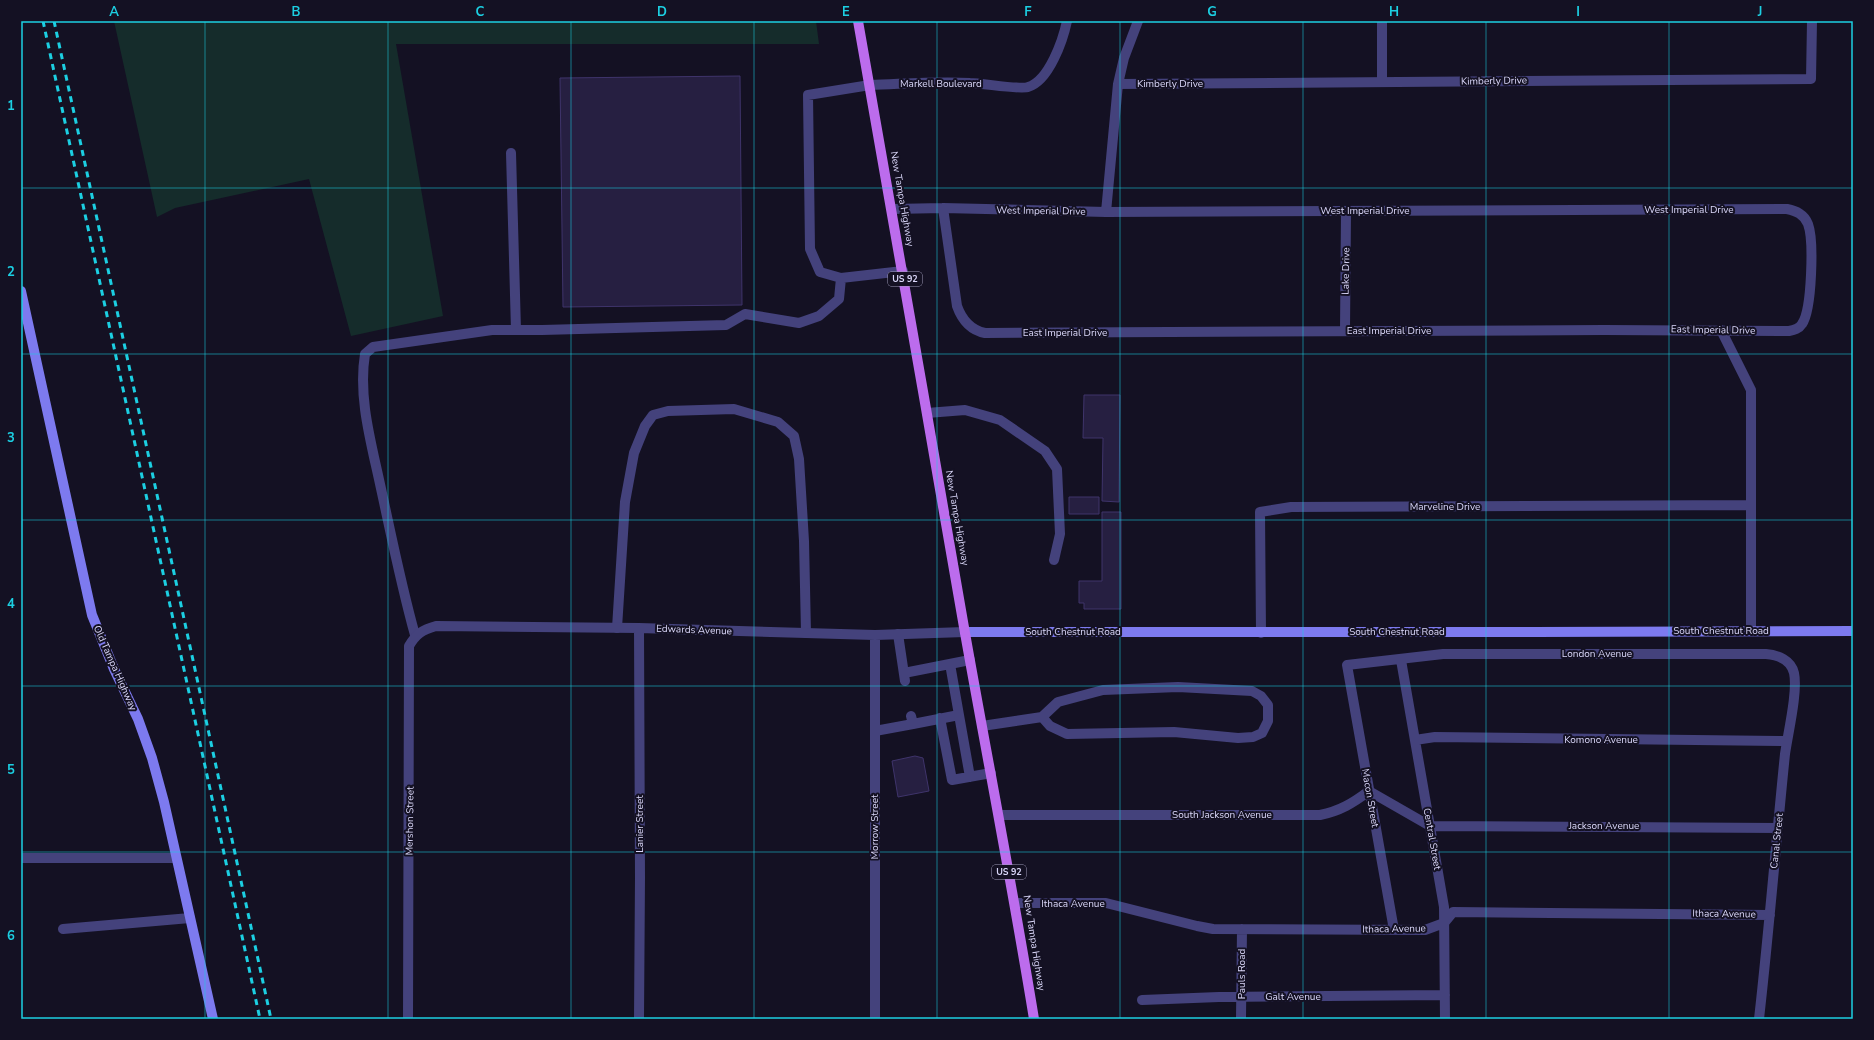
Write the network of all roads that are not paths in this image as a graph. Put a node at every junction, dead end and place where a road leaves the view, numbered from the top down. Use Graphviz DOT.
graph roads {
  1 [pos="858,21"];
  2 [pos="1067,21"];
  3 [pos="1138,21"];
  4 [pos="1382,21"];
  5 [pos="1812,21"];
  6 [pos="1382,82"];
  7 [pos="1118,84"];
  8 [pos="870,85"];
  9 [pos="511,153"];
  10 [pos="943,208"];
  11 [pos="1786,209"];
  12 [pos="893,210"];
  13 [pos="1106,212"];
  14 [pos="1346,212"];
  15 [pos="903,271"];
  16 [pos="841,278"];
  17 [pos="21,291"];
  18 [pos="516,330"];
  19 [pos="1721,330"];
  20 [pos="1345,331"];
  21 [pos="927,413"];
  22 [pos="1751,505"];
  23 [pos="1054,560"];
  24 [pos="617,628"];
  25 [pos="639,628"];
  26 [pos="1751,631"];
  27 [pos="1853,631"];
  28 [pos="965,632"];
  29 [pos="806,633"];
  30 [pos="1261,633"];
  31 [pos="898,634"];
  32 [pos="415,635"];
  33 [pos="875,635"];
  34 [pos="970,660"];
  35 [pos="1401,660"];
  36 [pos="950,664"];
  37 [pos="1347,665"];
  38 [pos="1790,666"];
  39 [pos="958,715"];
  40 [pos="1042,717"];
  41 [pos="940,718"];
  42 [pos="982,726"];
  43 [pos="875,731"];
  44 [pos="1415,740"];
  45 [pos="1787,741"];
  46 [pos="991,773"];
  47 [pos="970,777"];
  48 [pos="1369,791"];
  49 [pos="999,815"];
  50 [pos="1430,826"];
  51 [pos="1778,828"];
  52 [pos="21,858"];
  53 [pos="176,858"];
  54 [pos="1015,903"];
  55 [pos="1770,915"];
  56 [pos="190,918"];
  57 [pos="1444,923"];
  58 [pos="63,929"];
  59 [pos="1242,929"];
  60 [pos="1394,930"];
  61 [pos="1445,995"];
  62 [pos="1242,997"];
  63 [pos="1142,1000"];
  64 [pos="213,1019"];
  65 [pos="408,1019"];
  66 [pos="639,1019"];
  67 [pos="876,1019"];
  68 [pos="1034,1019"];
  69 [pos="1241,1019"];
  70 [pos="1445,1019"];
  71 [pos="1760,1019"];
  1 -- 8 [label="main road, New Tampa Highway / US 92"];
  2 -- 8 [label="street, Markell Boulevard"];
  3 -- 7 [label="street"];
  4 -- 6 [label="street"];
  5 -- 6 [label="street, Kimberly Drive"];
  6 -- 7 [label="street, Kimberly Drive"];
  7 -- 13 [label="street"];
  8 -- 12 [label="main road, New Tampa Highway / US 92"];
  8 -- 16 [label="street, Markell Boulevard"];
  9 -- 18 [label="street"];
  10 -- 12 [label="street, West Imperial Drive"];
  10 -- 13 [label="street, West Imperial Drive"];
  10 -- 20 [label="street, East Imperial Drive"];
  11 -- 14 [label="street, West Imperial Drive"];
  11 -- 19 [label="street, East Imperial Drive"];
  12 -- 15 [label="main road, New Tampa Highway / US 92"];
  13 -- 14 [label="street, West Imperial Drive"];
  14 -- 20 [label="street, Lake Drive"];
  15 -- 16 [label="street"];
  15 -- 21 [label="main road, New Tampa Highway / US 92"];
  16 -- 18 [label="street"];
  17 -- 53 [label="street, Old Tampa Highway"];
  18 -- 32 [label="street"];
  19 -- 20 [label="street, East Imperial Drive"];
  19 -- 22 [label="street"];
  21 -- 23 [label="street"];
  21 -- 28 [label="main road, New Tampa Highway / US 92"];
  22 -- 26 [label="street"];
  22 -- 30 [label="street, Marveline Drive"];
  24 -- 25 [label="street, Edwards Avenue"];
  24 -- 29 [label="street"];
  24 -- 32 [label="street, Edwards Avenue"];
  25 -- 29 [label="street, Edwards Avenue"];
  25 -- 66 [label="street, Lanier Street"];
  26 -- 27 [label="street, South Chestnut Road"];
  26 -- 30 [label="street, South Chestnut Road"];
  28 -- 30 [label="street, South Chestnut Road"];
  28 -- 31 [label="street, Edwards Avenue"];
  28 -- 34 [label="main road, New Tampa Highway / US 92"];
  29 -- 33 [label="street, Edwards Avenue"];
  31 -- 33 [label="street, Edwards Avenue"];
  31 -- 36 [label="street"];
  32 -- 65 [label="street, Mershon Street"];
  33 -- 43 [label="street, Morrow Street"];
  34 -- 36 [label="street"];
  34 -- 42 [label="main road, New Tampa Highway / US 92"];
  35 -- 37 [label="street, London Avenue"];
  35 -- 38 [label="street, London Avenue"];
  35 -- 44 [label="street, Central Street"];
  36 -- 39 [label="street"];
  37 -- 48 [label="street, Macon Street"];
  38 -- 45 [label="street, Canal Street"];
  39 -- 41 [label="street"];
  39 -- 47 [label="street"];
  40 -- 40 [label="street"];
  40 -- 42 [label="street"];
  41 -- 43 [label="street"];
  41 -- 47 [label="street"];
  42 -- 46 [label="main road, New Tampa Highway / US 92"];
  43 -- 67 [label="street, Morrow Street"];
  44 -- 45 [label="street, Komono Avenue"];
  44 -- 50 [label="street, Central Street"];
  45 -- 51 [label="street, Canal Street"];
  46 -- 47 [label="street"];
  46 -- 49 [label="main road, New Tampa Highway / US 92"];
  48 -- 49 [label="street, South Jackson Avenue"];
  48 -- 50 [label="street"];
  48 -- 60 [label="street, Macon Street"];
  49 -- 54 [label="main road, New Tampa Highway / US 92"];
  50 -- 51 [label="street, Jackson Avenue"];
  50 -- 57 [label="street, Central Street"];
  51 -- 55 [label="street, Canal Street"];
  52 -- 53 [label="street"];
  53 -- 56 [label="street, Old Tampa Highway"];
  54 -- 59 [label="street, Ithaca Avenue"];
  54 -- 68 [label="main road, New Tampa Highway / US 92"];
  55 -- 57 [label="street, Ithaca Avenue"];
  55 -- 71 [label="street, Canal Street"];
  56 -- 58 [label="street"];
  56 -- 64 [label="street, Old Tampa Highway"];
  57 -- 60 [label="street, Ithaca Avenue"];
  57 -- 61 [label="street, Central Street"];
  59 -- 60 [label="street, Ithaca Avenue"];
  59 -- 62 [label="street, Pauls Road"];
  61 -- 62 [label="street, Galt Avenue"];
  61 -- 70 [label="street, Central Street"];
  62 -- 63 [label="street, Galt Avenue"];
  62 -- 69 [label="street, Pauls Road"];
}
